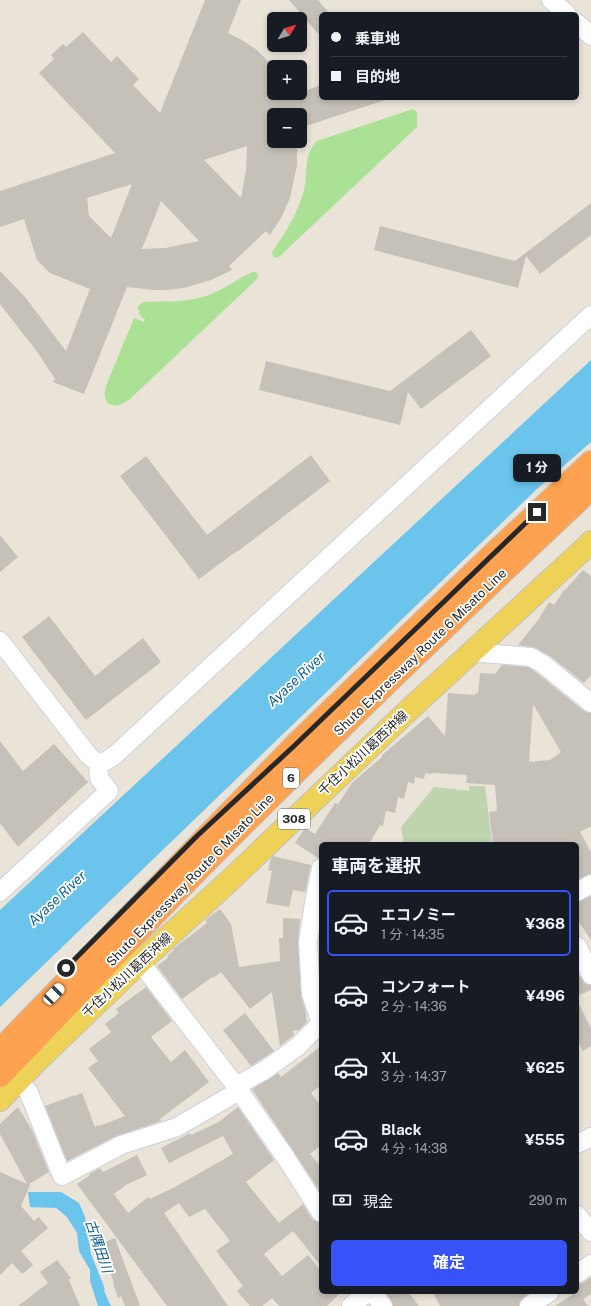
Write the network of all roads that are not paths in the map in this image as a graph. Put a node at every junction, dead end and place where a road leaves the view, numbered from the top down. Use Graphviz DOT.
graph roads {
  1 [pos="551,0"];
  2 [pos="564,12"];
  3 [pos="579,25"];
  4 [pos="591,36"];
  5 [pos="591,315"];
  6 [pos="591,462"];
  7 [pos="591,489"];
  8 [pos="589,549"];
  9 [pos="0,641"];
  10 [pos="472,652"];
  11 [pos="591,703"];
  12 [pos="294,746"];
  13 [pos="98,763"];
  14 [pos="208,860"];
  15 [pos="319,878"];
  16 [pos="591,884"];
  17 [pos="579,891"];
  18 [pos="0,892"];
  19 [pos="579,952"];
  20 [pos="140,962"];
  21 [pos="585,970"];
  22 [pos="319,1017"];
  23 [pos="319,1025"];
  24 [pos="0,1033"];
  25 [pos="0,1050"];
  26 [pos="9,1078"];
  27 [pos="238,1089"];
  28 [pos="0,1100"];
  29 [pos="591,1137"];
  30 [pos="579,1143"];
  31 [pos="319,1210"];
  32 [pos="579,1217"];
  33 [pos="591,1232"];
  34 [pos="591,1264"];
  35 [pos="579,1273"];
  36 [pos="366,1294"];
  37 [pos="374,1294"];
  38 [pos="547,1294"];
  39 [pos="351,1306"];
  40 [pos="383,1306"];
  41 [pos="529,1306"];
  1 -- 2 [label="street"];
  3 -- 4 [label="street"];
  5 -- 13 [label="street"];
  6 -- 12 [label="highway, Shuto Expressway Route 6 Misato Line / 6"];
  7 -- 14 [label="highway, Shuto Expressway Route 6 Misato Line / 6"];
  8 -- 10 [label="main road, 千住小松川葛西沖線 / 308"];
  9 -- 13 [label="street"];
  10 -- 11 [label="street"];
  10 -- 20 [label="main road, 千住小松川葛西沖線 / 308"];
  12 -- 24 [label="highway"];
  12 -- 25 [label="highway, Shuto Expressway Route 6 Misato Line / 6"];
  13 -- 18 [label="street"];
  14 -- 25 [label="highway"];
  14 -- 26 [label="highway, Shuto Expressway Route 6 Misato Line / 6"];
  15 -- 22 [label="street"];
  16 -- 17 [label="street"];
  19 -- 21 [label="street"];
  20 -- 26 [label="main road, 千住小松川葛西沖線 / 308"];
  20 -- 27 [label="street"];
  23 -- 27 [label="street"];
  26 -- 27 [label="street"];
  26 -- 28 [label="main road, 千住小松川葛西沖線 / 308"];
  27 -- 31 [label="street"];
  29 -- 30 [label="street"];
  32 -- 33 [label="street"];
  34 -- 35 [label="street"];
  36 -- 39 [label="street"];
  37 -- 40 [label="street"];
  38 -- 41 [label="street"];
}
